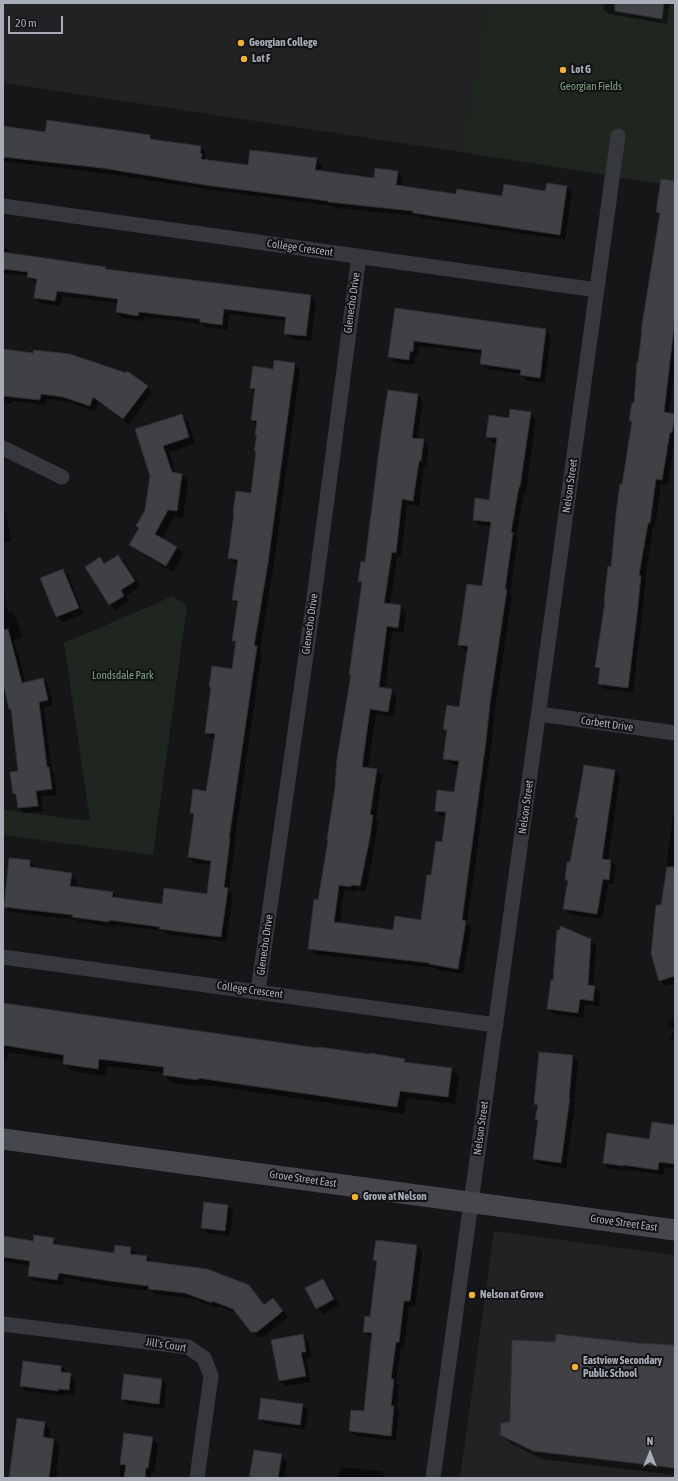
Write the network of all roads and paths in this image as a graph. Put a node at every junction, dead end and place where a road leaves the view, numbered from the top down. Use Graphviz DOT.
graph roads {
  1 [pos="618,136"];
  2 [pos="3,206"];
  3 [pos="359,256"];
  4 [pos="597,290"];
  5 [pos="3,448"];
  6 [pos="62,477"];
  7 [pos="539,714"];
  8 [pos="675,734"];
  9 [pos="3,957"];
  10 [pos="258,991"];
  11 [pos="496,1025"];
  12 [pos="3,1138"];
  13 [pos="471,1202"];
  14 [pos="675,1230"];
  15 [pos="3,1324"];
  16 [pos="197,1478"];
  17 [pos="433,1478"];
  1 -- 4 [label="street, Nelson Street"];
  2 -- 3 [label="street, College Crescent"];
  3 -- 4 [label="street, College Crescent"];
  3 -- 10 [label="street, Glenecho Drive"];
  4 -- 7 [label="street, Nelson Street"];
  5 -- 6 [label="street"];
  7 -- 8 [label="street, Corbett Drive"];
  7 -- 11 [label="street, Nelson Street"];
  9 -- 10 [label="street, College Crescent"];
  10 -- 11 [label="street, College Crescent"];
  11 -- 13 [label="street, Nelson Street"];
  12 -- 13 [label="street, Grove Street East"];
  13 -- 14 [label="street, Grove Street East"];
  13 -- 17 [label="street, Nelson Street"];
  15 -- 16 [label="street, Jill's Court"];
}
